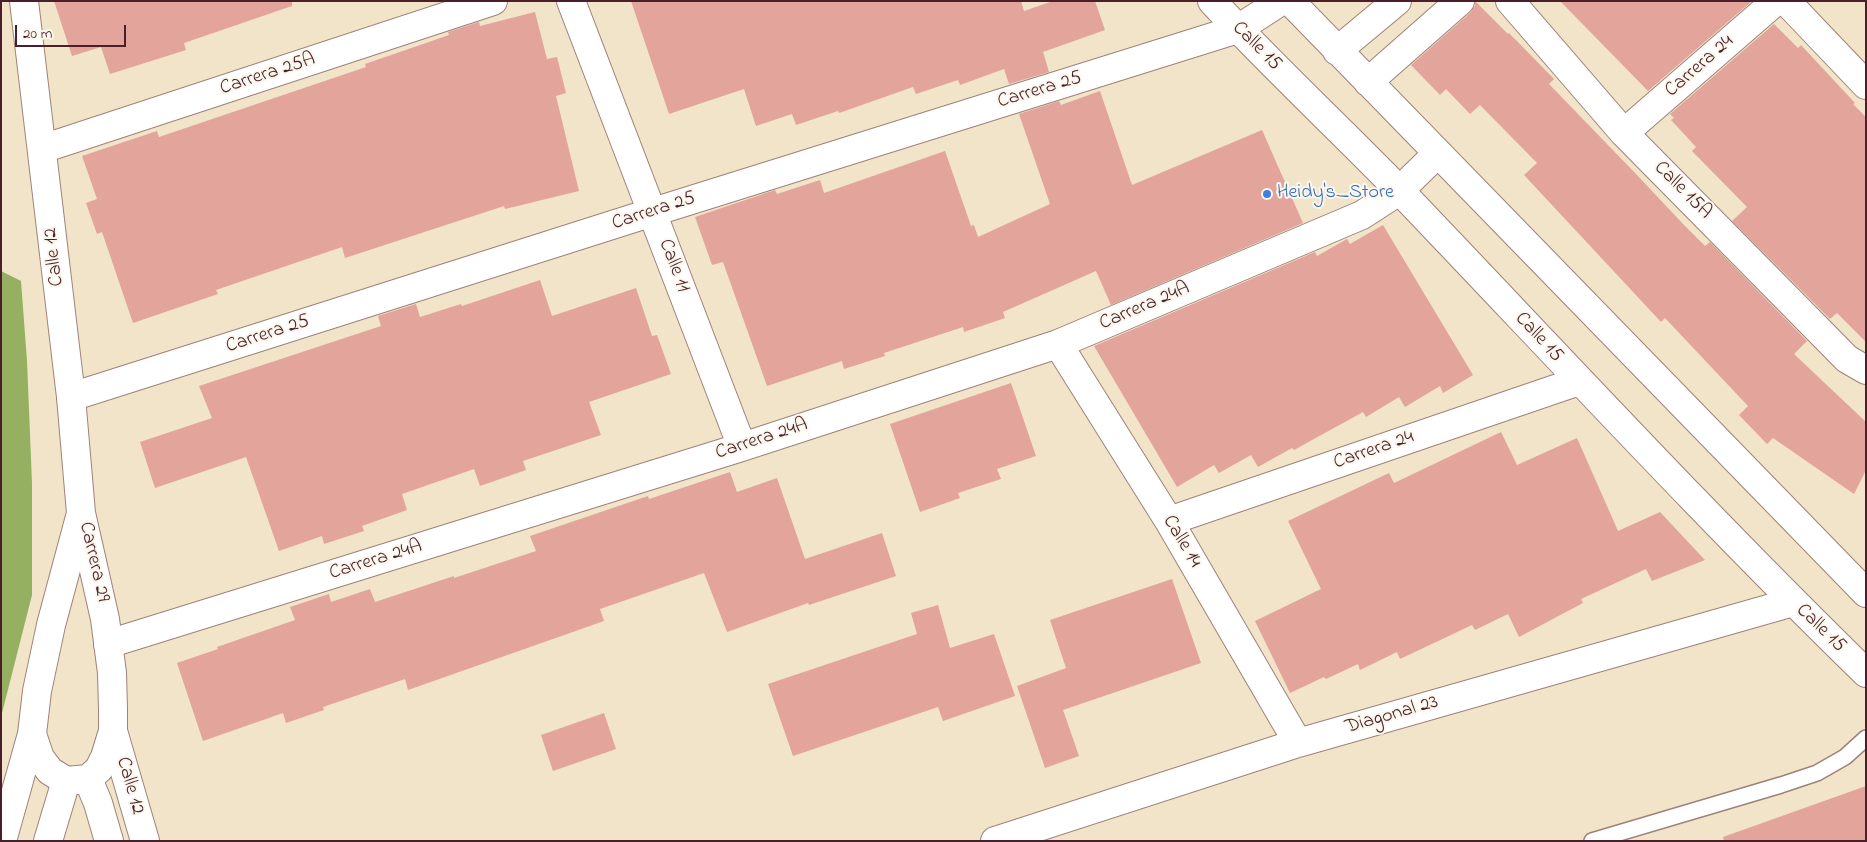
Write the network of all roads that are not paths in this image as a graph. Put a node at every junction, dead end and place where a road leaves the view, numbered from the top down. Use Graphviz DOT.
graph roads {
  1 [pos="24,1"];
  2 [pos="493,1"];
  3 [pos="571,1"];
  4 [pos="1212,1"];
  5 [pos="1281,1"];
  6 [pos="1290,1"];
  7 [pos="1397,1"];
  8 [pos="1460,1"];
  9 [pos="1510,1"];
  10 [pos="1776,1"];
  11 [pos="1786,1"];
  12 [pos="1238,29"];
  13 [pos="1337,51"];
  14 [pos="1368,82"];
  15 [pos="1866,85"];
  16 [pos="1624,133"];
  17 [pos="42,149"];
  18 [pos="1438,153"];
  19 [pos="1399,191"];
  20 [pos="653,212"];
  21 [pos="1058,344"];
  22 [pos="1866,370"];
  23 [pos="1579,381"];
  24 [pos="71,398"];
  25 [pos="742,447"];
  26 [pos="81,513"];
  27 [pos="1169,522"];
  28 [pos="1866,593"];
  29 [pos="1793,602"];
  30 [pos="108,644"];
  31 [pos="1866,673"];
  32 [pos="113,731"];
  33 [pos="32,734"];
  34 [pos="1866,738"];
  35 [pos="1298,743"];
  36 [pos="77,780"];
  37 [pos="2,841"];
  38 [pos="48,841"];
  39 [pos="109,841"];
  40 [pos="145,841"];
  41 [pos="995,841"];
  42 [pos="1592,841"];
  1 -- 17 [label="street, Calle 12"];
  2 -- 17 [label="street, Carrera 25A"];
  3 -- 20 [label="street, Calle 11"];
  4 -- 12 [label="street, Calle 15"];
  5 -- 12 [label="street, Carrera 25"];
  6 -- 13 [label="street"];
  7 -- 13 [label="street"];
  8 -- 14 [label="street"];
  9 -- 16 [label="street, Calle 15A"];
  10 -- 16 [label="street, Carrera 24"];
  11 -- 15 [label="street"];
  12 -- 19 [label="street, Calle 15"];
  12 -- 20 [label="street, Carrera 25"];
  13 -- 14 [label="street"];
  14 -- 18 [label="street"];
  16 -- 22 [label="street, Calle 15A"];
  17 -- 24 [label="street, Calle 12"];
  18 -- 19 [label="street, Carrera 24A"];
  18 -- 28 [label="street"];
  19 -- 21 [label="street, Carrera 24A"];
  19 -- 23 [label="street, Calle 15"];
  20 -- 24 [label="street, Carrera 25"];
  20 -- 25 [label="street, Calle 11"];
  21 -- 25 [label="street, Carrera 24A"];
  21 -- 27 [label="street, Calle 14"];
  23 -- 27 [label="street, Carrera 24"];
  23 -- 29 [label="street, Calle 15"];
  24 -- 26 [label="street, Calle 12"];
  25 -- 30 [label="street, Carrera 24A"];
  26 -- 30 [label="street, Carrera 29"];
  26 -- 33 [label="street, Carrera 29"];
  27 -- 35 [label="street, Calle 14"];
  29 -- 31 [label="street, Calle 15"];
  29 -- 35 [label="street, Diagonal 23"];
  30 -- 32 [label="street, Carrera 29"];
  32 -- 36 [label="street, Carrera 29"];
  32 -- 40 [label="street, Calle 12"];
  33 -- 36 [label="street, Carrera 29"];
  33 -- 37 [label="street, Carrera 29"];
  34 -- 42 [label="lane"];
  35 -- 41 [label="street, Diagonal 23"];
  36 -- 38 [label="street, Carrera 29"];
  36 -- 39 [label="street, Calle 12"];
}
